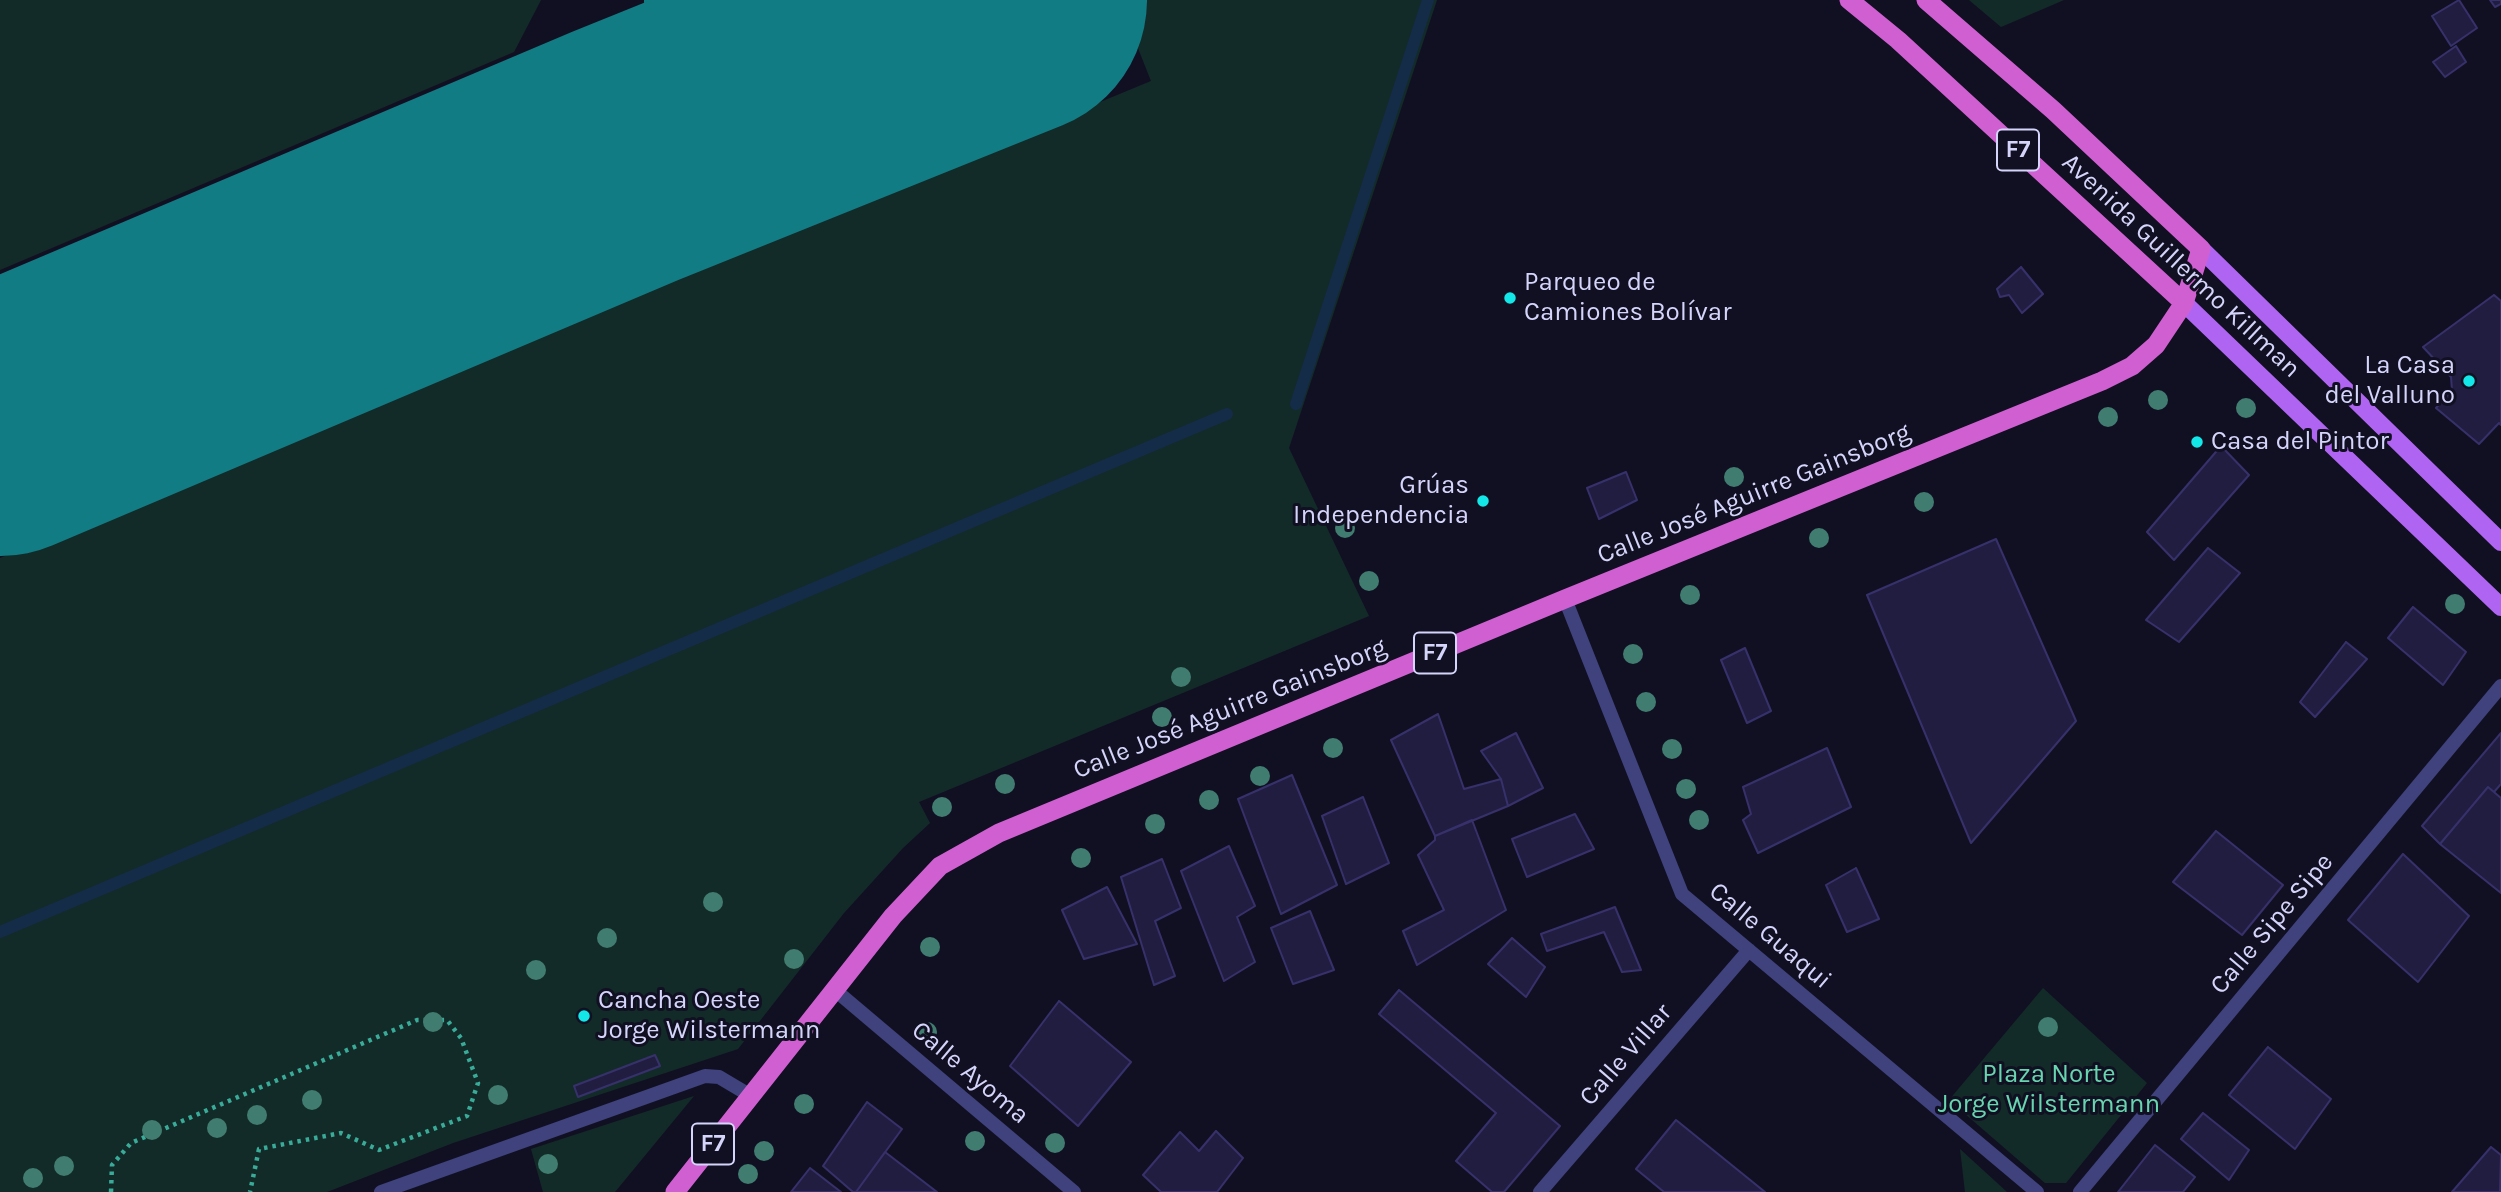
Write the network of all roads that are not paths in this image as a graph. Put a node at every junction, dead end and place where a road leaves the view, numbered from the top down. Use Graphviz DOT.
graph roads {
  1 [pos="1849,0"];
  2 [pos="1926,0"];
  3 [pos="2201,249"];
  4 [pos="2185,303"];
  5 [pos="2501,542"];
  6 [pos="1565,599"];
  7 [pos="2501,607"];
  8 [pos="2501,687"];
  9 [pos="1749,950"];
  10 [pos="835,990"];
  11 [pos="751,1096"];
  12 [pos="382,1192"];
  13 [pos="675,1192"];
  14 [pos="1074,1192"];
  15 [pos="1540,1192"];
  16 [pos="2037,1192"];
  17 [pos="2080,1192"];
  1 -- 4 [label="highway, Avenida Guillermo Killman / F7"];
  2 -- 3 [label="highway, Avenida Guillermo Killman / F7"];
  3 -- 4 [label="highway, Calle José Aguirre Gainsborg / F7"];
  3 -- 5 [label="main road, Avenida Guillermo Killman"];
  4 -- 6 [label="highway, Calle José Aguirre Gainsborg / F7"];
  4 -- 7 [label="main road, Avenida Guillermo Killman"];
  6 -- 9 [label="street, Calle Guaqui"];
  6 -- 10 [label="highway, Calle José Aguirre Gainsborg / F7"];
  8 -- 17 [label="street, Calle Sipe Sipe"];
  9 -- 15 [label="street, Calle Villar"];
  9 -- 16 [label="street, Calle Guaqui"];
  10 -- 11 [label="highway, Calle José Aguirre Gainsborg / F7"];
  10 -- 14 [label="street, Calle Ayoma"];
  11 -- 12 [label="street"];
  11 -- 13 [label="highway, F7"];
}
